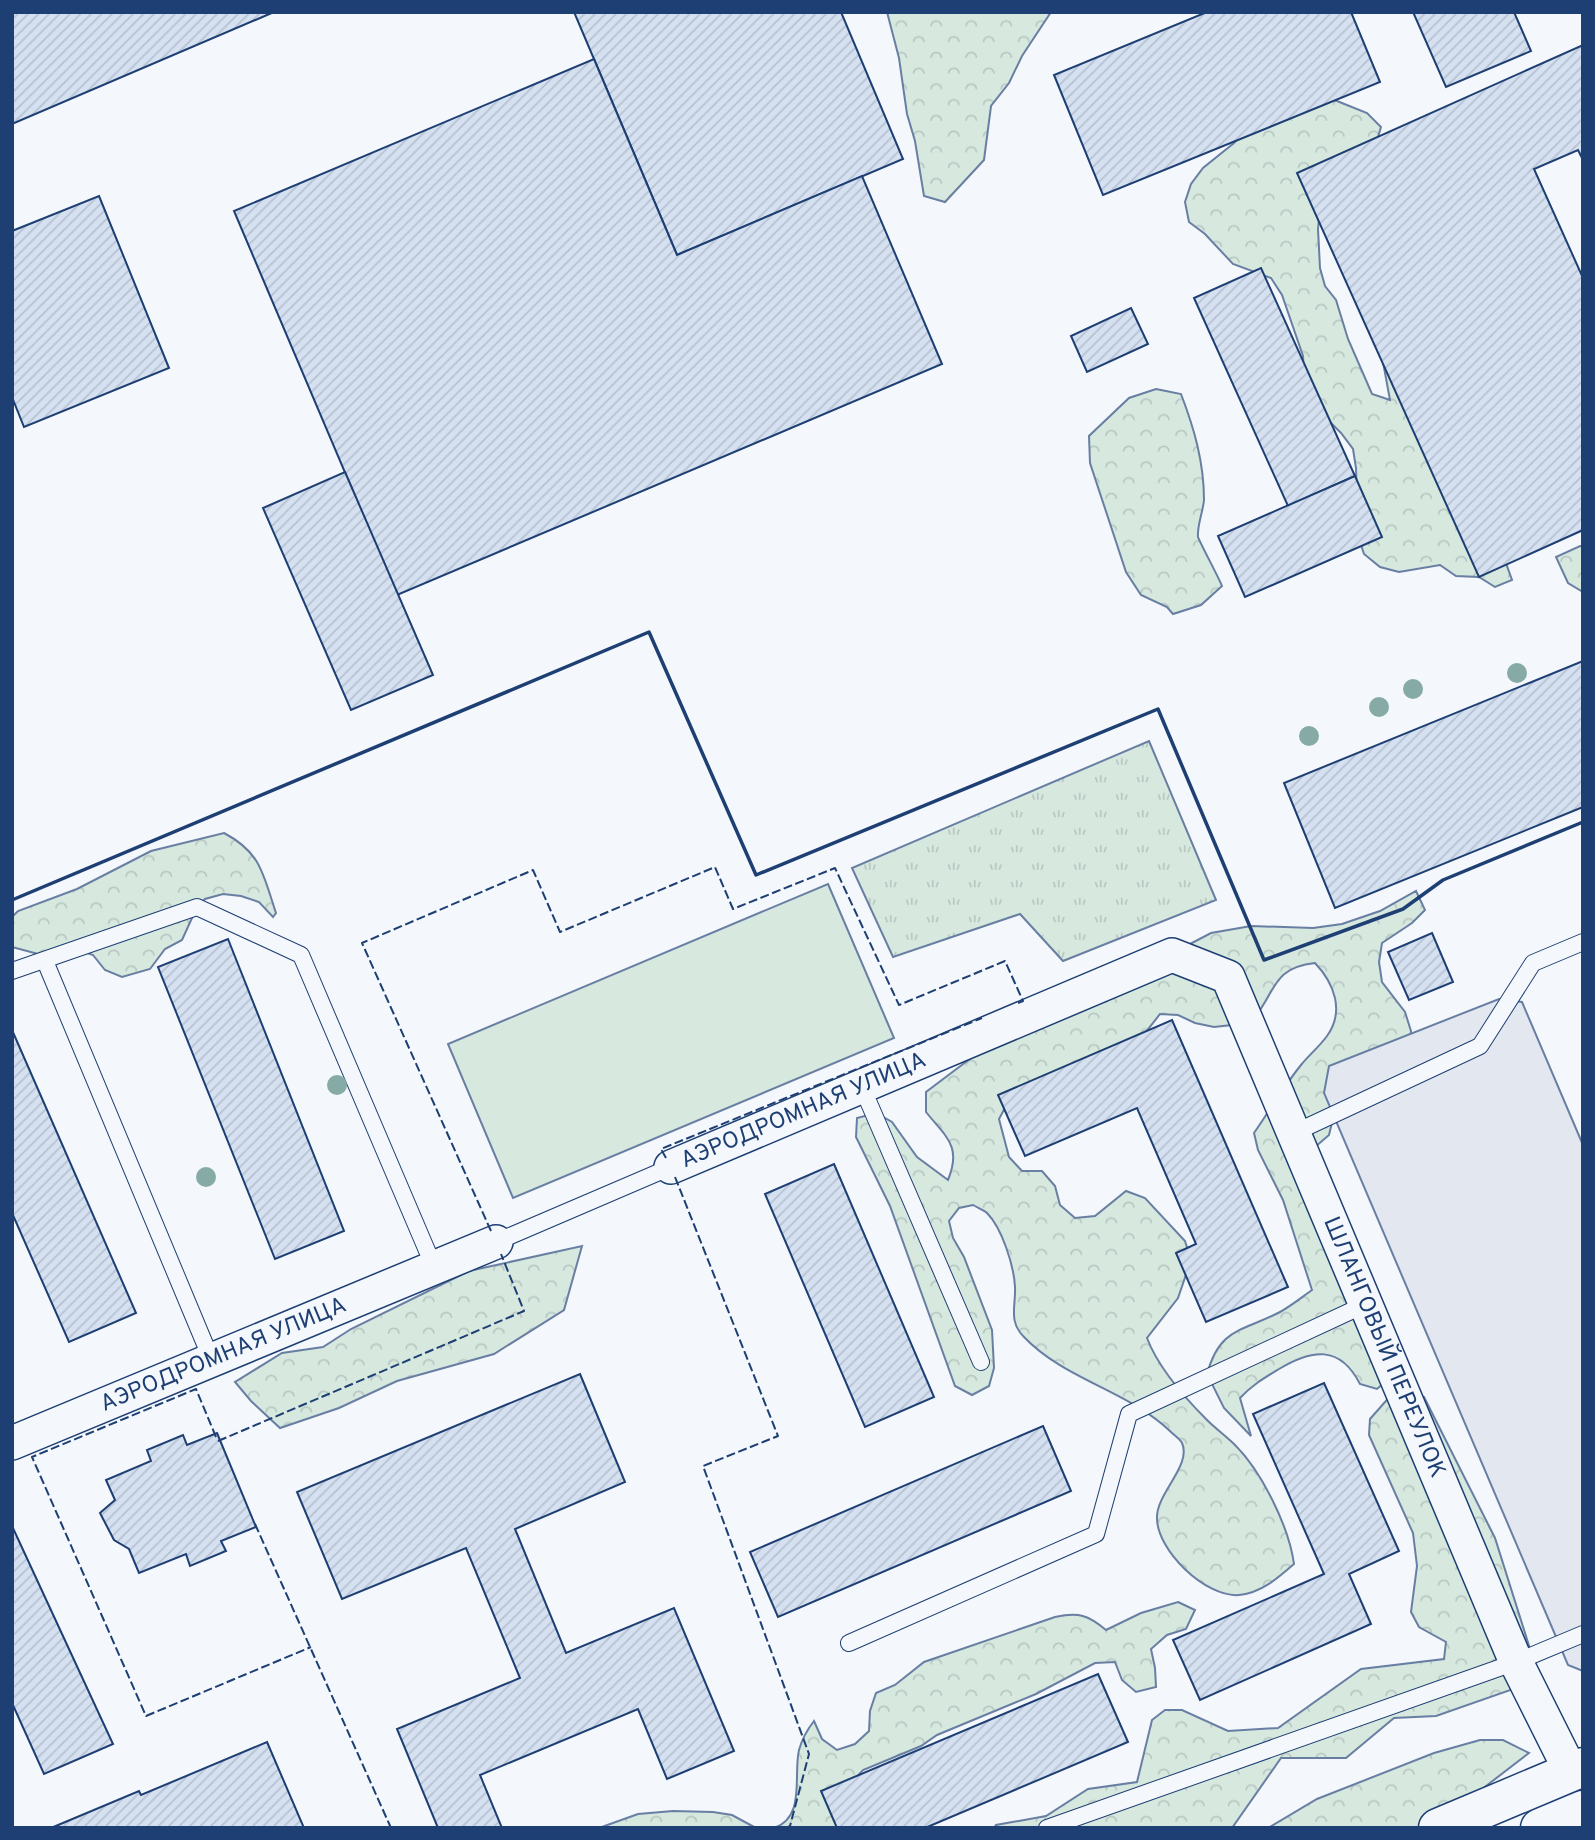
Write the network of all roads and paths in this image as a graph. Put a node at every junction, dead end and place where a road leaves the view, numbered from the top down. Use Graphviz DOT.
graph roads {
  1 [pos="1583,942"];
  2 [pos="1172,955"];
  3 [pos="45,961"];
  4 [pos="12,971"];
  5 [pos="862,1087"];
  6 [pos="1294,1133"];
  7 [pos="671,1167"];
  8 [pos="496,1242"];
  9 [pos="434,1268"];
  10 [pos="1366,1304"];
  11 [pos="212,1361"];
  12 [pos="981,1362"];
  13 [pos="12,1443"];
  14 [pos="1583,1634"];
  15 [pos="849,1643"];
  16 [pos="1517,1662"];
  17 [pos="1577,1769"];
  18 [pos="1583,1810"];
  19 [pos="1047,1828"];
  20 [pos="1438,1828"];
  21 [pos="1540,1828"];
  1 -- 6 [label="lane"];
  2 -- 5 [label="street, АЭРОДРОМНАЯ УЛИЦА"];
  2 -- 6 [label="street, ШЛАНГОВЫЙ ПЕРЕУЛОК"];
  3 -- 4 [label="lane"];
  3 -- 9 [label="lane"];
  3 -- 11 [label="lane"];
  5 -- 7 [label="street, АЭРОДРОМНАЯ УЛИЦА"];
  5 -- 12 [label="lane"];
  6 -- 10 [label="street, ШЛАНГОВЫЙ ПЕРЕУЛОК"];
  7 -- 8 [label="lane, АЭРОДРОМНАЯ УЛИЦА"];
  8 -- 9 [label="street, АЭРОДРОМНАЯ УЛИЦА"];
  9 -- 11 [label="street, АЭРОДРОМНАЯ УЛИЦА"];
  10 -- 15 [label="lane"];
  10 -- 16 [label="street, ШЛАНГОВЫЙ ПЕРЕУЛОК"];
  11 -- 13 [label="street, АЭРОДРОМНАЯ УЛИЦА"];
  14 -- 16 [label="lane"];
  16 -- 17 [label="street, ШЛАНГОВЫЙ ПЕРЕУЛОК"];
  16 -- 19 [label="lane"];
  17 -- 20 [label="main road"];
  18 -- 21 [label="main road"];
}
